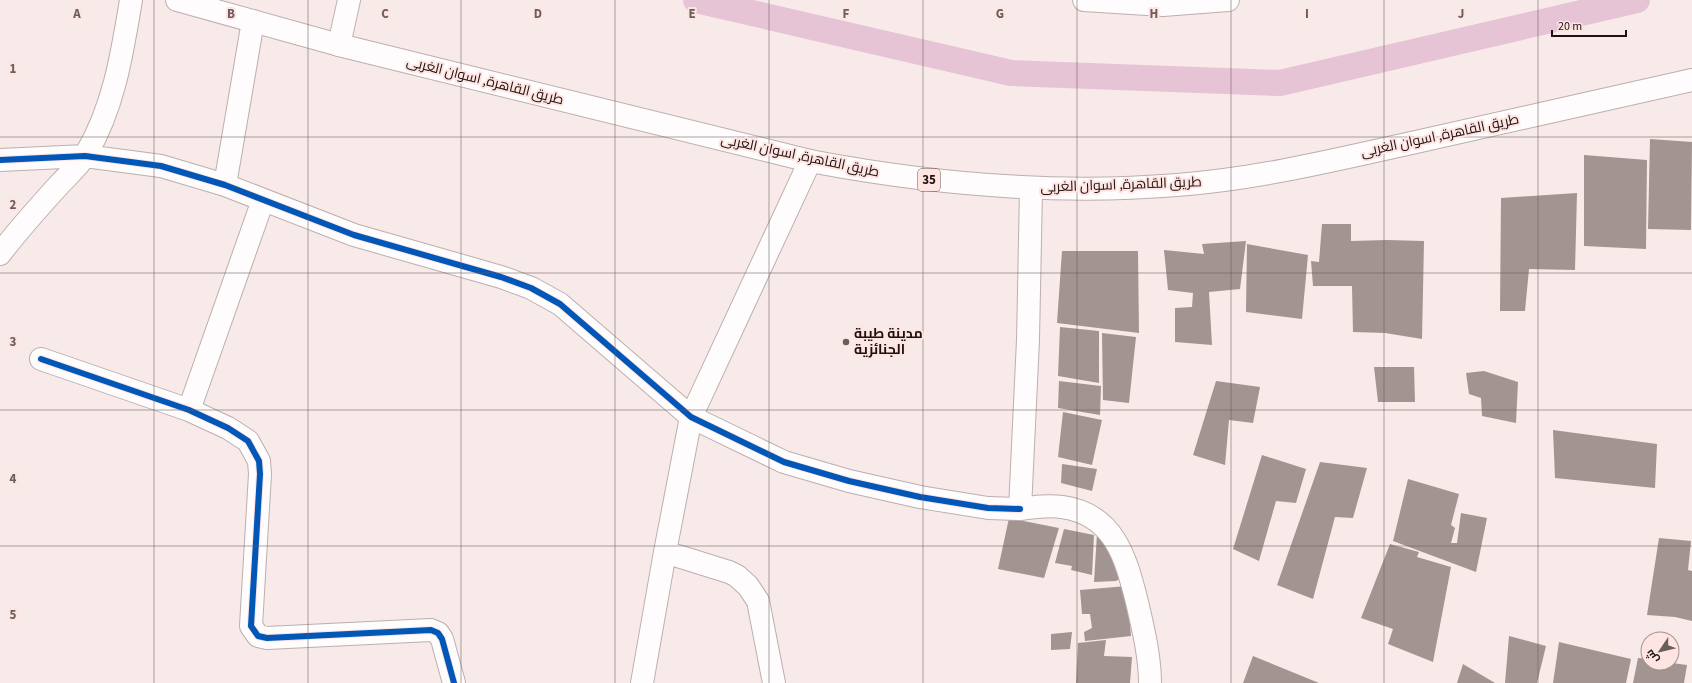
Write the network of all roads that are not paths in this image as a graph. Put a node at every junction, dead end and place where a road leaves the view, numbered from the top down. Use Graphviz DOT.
graph roads {
  1 [pos="131,0"];
  2 [pos="177,0"];
  3 [pos="349,0"];
  4 [pos="1084,0"];
  5 [pos="1228,0"];
  6 [pos="253,21"];
  7 [pos="339,45"];
  8 [pos="1692,80"];
  9 [pos="85,156"];
  10 [pos="0,160"];
  11 [pos="810,161"];
  12 [pos="225,186"];
  13 [pos="1031,189"];
  14 [pos="263,200"];
  15 [pos="0,254"];
  16 [pos="41,360"];
  17 [pos="189,410"];
  18 [pos="691,417"];
  19 [pos="1020,508"];
  20 [pos="665,552"];
  21 [pos="454,683"];
  22 [pos="642,683"];
  23 [pos="774,683"];
  24 [pos="1150,683"];
  1 -- 9 [label="street"];
  2 -- 6 [label="street, طريق القاهرة, اسوان الغربى / 35"];
  3 -- 7 [label="street"];
  4 -- 5 [label="street"];
  6 -- 7 [label="street, طريق القاهرة, اسوان الغربى / 35"];
  6 -- 12 [label="street"];
  7 -- 11 [label="street, طريق القاهرة, اسوان الغربى / 35"];
  8 -- 13 [label="street, طريق القاهرة, اسوان الغربى / 35"];
  9 -- 10 [label="street"];
  9 -- 12 [label="street"];
  9 -- 15 [label="street"];
  11 -- 13 [label="street, طريق القاهرة, اسوان الغربى / 35"];
  11 -- 18 [label="street"];
  12 -- 14 [label="street"];
  13 -- 19 [label="street"];
  14 -- 17 [label="street"];
  14 -- 18 [label="street"];
  16 -- 17 [label="street"];
  17 -- 21 [label="street"];
  18 -- 19 [label="street"];
  18 -- 20 [label="street"];
  19 -- 24 [label="street"];
  20 -- 22 [label="street"];
  20 -- 23 [label="street"];
}
